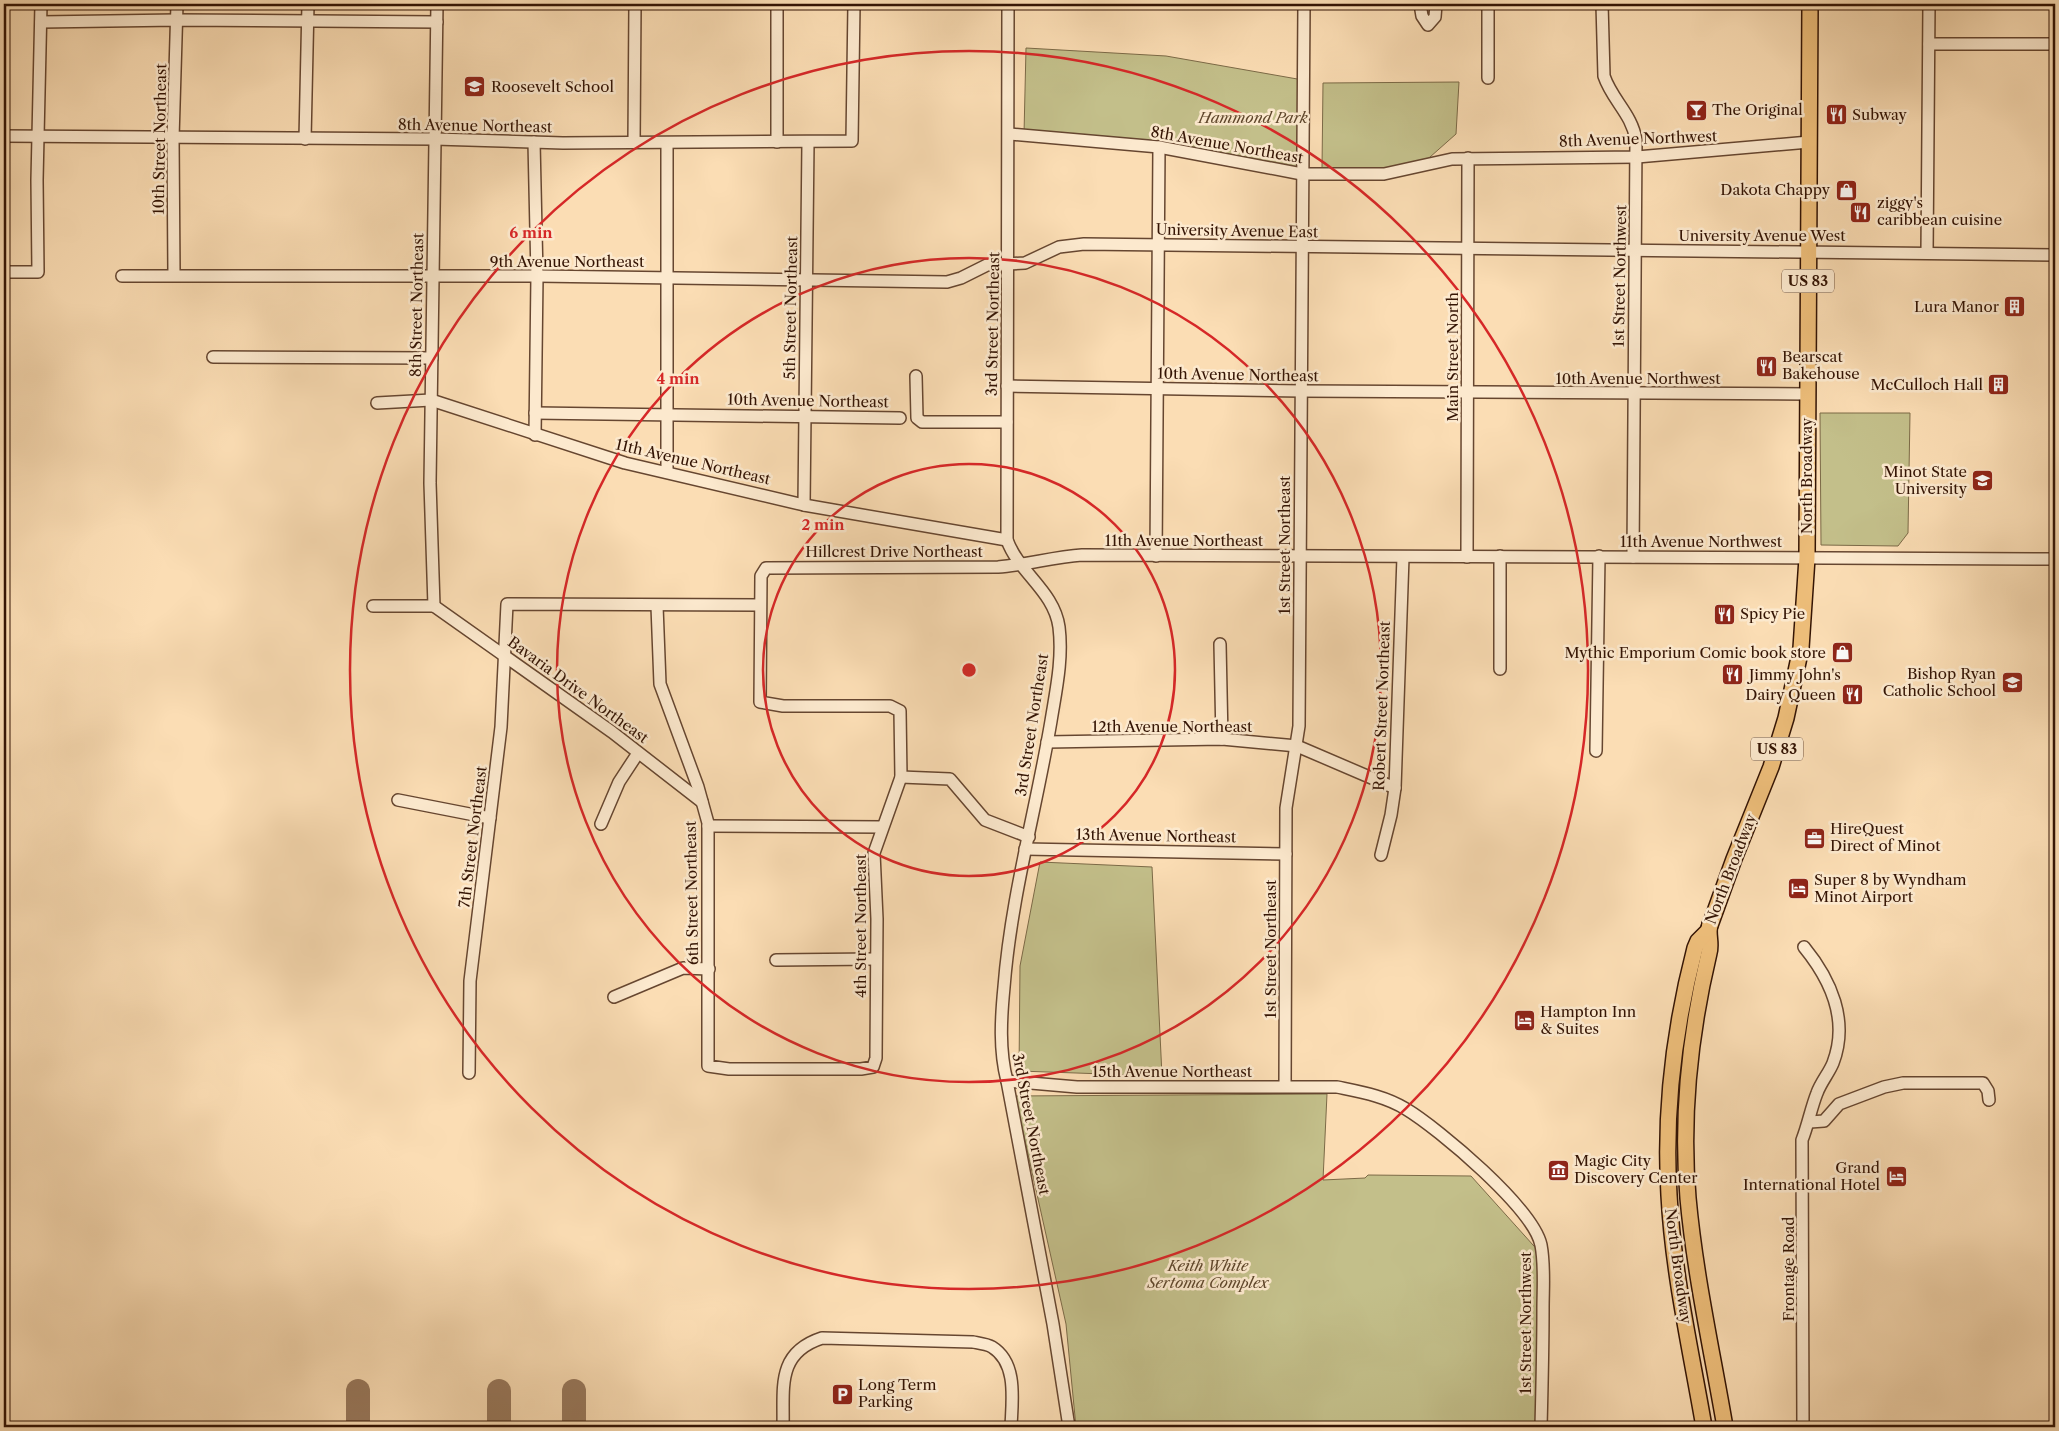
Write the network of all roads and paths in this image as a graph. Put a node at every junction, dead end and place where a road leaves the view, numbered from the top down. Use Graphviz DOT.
graph roads {
  1 [pos="41,4"];
  2 [pos="177,4"];
  3 [pos="308,4"];
  4 [pos="437,4"];
  5 [pos="635,4"];
  6 [pos="777,4"];
  7 [pos="854,4"];
  8 [pos="1008,4"];
  9 [pos="1304,4"];
  10 [pos="1420,4"];
  11 [pos="1436,4"];
  12 [pos="1488,4"];
  13 [pos="1602,4"];
  14 [pos="1810,4"];
  15 [pos="1929,4"];
  16 [pos="177,20"];
  17 [pos="307,21"];
  18 [pos="41,22"];
  19 [pos="437,22"];
  20 [pos="1928,44"];
  21 [pos="2055,44"];
  22 [pos="1488,78"];
  23 [pos="1010,134"];
  24 [pos="4,136"];
  25 [pos="38,137"];
  26 [pos="173,138"];
  27 [pos="305,139"];
  28 [pos="435,139"];
  29 [pos="534,142"];
  30 [pos="634,142"];
  31 [pos="777,142"];
  32 [pos="808,142"];
  33 [pos="1809,142"];
  34 [pos="668,143"];
  35 [pos="1159,147"];
  36 [pos="1636,157"];
  37 [pos="1468,158"];
  38 [pos="1302,174"];
  39 [pos="1158,244"];
  40 [pos="1301,247"];
  41 [pos="1468,248"];
  42 [pos="1636,250"];
  43 [pos="1808,252"];
  44 [pos="1927,253"];
  45 [pos="2055,254"];
  46 [pos="1009,265"];
  47 [pos="4,272"];
  48 [pos="174,275"];
  49 [pos="122,276"];
  50 [pos="537,276"];
  51 [pos="433,277"];
  52 [pos="668,277"];
  53 [pos="807,280"];
  54 [pos="213,357"];
  55 [pos="432,358"];
  56 [pos="916,376"];
  57 [pos="1007,386"];
  58 [pos="1158,389"];
  59 [pos="1301,392"];
  60 [pos="1468,392"];
  61 [pos="1634,394"];
  62 [pos="1808,394"];
  63 [pos="431,400"];
  64 [pos="377,404"];
  65 [pos="535,413"];
  66 [pos="668,414"];
  67 [pos="805,416"];
  68 [pos="900,418"];
  69 [pos="1007,422"];
  70 [pos="535,435"];
  71 [pos="668,472"];
  72 [pos="804,504"];
  73 [pos="1007,540"];
  74 [pos="1156,556"];
  75 [pos="1500,556"];
  76 [pos="1599,556"];
  77 [pos="1633,556"];
  78 [pos="1300,557"];
  79 [pos="1403,557"];
  80 [pos="1467,557"];
  81 [pos="1807,558"];
  82 [pos="2055,559"];
  83 [pos="1022,565"];
  84 [pos="760,605"];
  85 [pos="373,606"];
  86 [pos="434,606"];
  87 [pos="657,606"];
  88 [pos="1220,644"];
  89 [pos="505,656"];
  90 [pos="1500,670"];
  91 [pos="1222,739"];
  92 [pos="1047,742"];
  93 [pos="1297,746"];
  94 [pos="1596,751"];
  95 [pos="638,753"];
  96 [pos="901,777"];
  97 [pos="1395,788"];
  98 [pos="398,800"];
  99 [pos="702,802"];
  100 [pos="490,818"];
  101 [pos="601,824"];
  102 [pos="708,826"];
  103 [pos="882,827"];
  104 [pos="1029,837"];
  105 [pos="1026,849"];
  106 [pos="1286,854"];
  107 [pos="1381,855"];
  108 [pos="1708,932"];
  109 [pos="1804,947"];
  110 [pos="876,959"];
  111 [pos="776,960"];
  112 [pos="708,969"];
  113 [pos="614,997"];
  114 [pos="708,1066"];
  115 [pos="469,1072"];
  116 [pos="1007,1081"];
  117 [pos="1285,1086"];
  118 [pos="1337,1087"];
  119 [pos="1989,1100"];
  120 [pos="1810,1122"];
  121 [pos="783,1427"];
  122 [pos="1011,1427"];
  123 [pos="1069,1427"];
  124 [pos="1541,1427"];
  125 [pos="1704,1427"];
  126 [pos="1725,1427"];
  127 [pos="1804,1427"];
  1 -- 18 [label="street"];
  2 -- 16 [label="street, 10th Street Northeast"];
  3 -- 17 [label="street"];
  4 -- 19 [label="street, 8th Street Northeast"];
  5 -- 30 [label="street"];
  6 -- 31 [label="street"];
  7 -- 32 [label="street, 8th Avenue Northeast"];
  8 -- 23 [label="street, 3rd Street Northeast"];
  9 -- 38 [label="street, 1st Street Northeast"];
  10 -- 11 [label="street"];
  12 -- 22 [label="street"];
  13 -- 36 [label="street, 1st Street Northwest"];
  14 -- 33 [label="main road, North Broadway / US 83"];
  15 -- 20 [label="street"];
  16 -- 17 [label="street"];
  16 -- 18 [label="street"];
  16 -- 26 [label="street, 10th Street Northeast"];
  17 -- 19 [label="street"];
  17 -- 27 [label="street"];
  18 -- 25 [label="street"];
  19 -- 28 [label="street, 8th Street Northeast"];
  20 -- 21 [label="street"];
  20 -- 44 [label="street"];
  23 -- 35 [label="street, 8th Avenue Northeast"];
  23 -- 46 [label="street, 3rd Street Northeast"];
  24 -- 25 [label="street, 8th Avenue Northeast"];
  25 -- 26 [label="street, 8th Avenue Northeast"];
  25 -- 47 [label="street"];
  26 -- 27 [label="street, 8th Avenue Northeast"];
  26 -- 48 [label="street, 10th Street Northeast"];
  27 -- 28 [label="street, 8th Avenue Northeast"];
  28 -- 29 [label="street, 8th Avenue Northeast"];
  28 -- 51 [label="street, 8th Street Northeast"];
  29 -- 30 [label="street, 8th Avenue Northeast"];
  29 -- 50 [label="street"];
  30 -- 34 [label="street, 8th Avenue Northeast"];
  31 -- 32 [label="street, 8th Avenue Northeast"];
  31 -- 34 [label="street, 8th Avenue Northeast"];
  32 -- 53 [label="street, 5th Street Northeast"];
  33 -- 36 [label="street, 8th Avenue Northwest"];
  33 -- 43 [label="main road, North Broadway / US 83"];
  34 -- 52 [label="street"];
  35 -- 38 [label="street, 8th Avenue Northeast"];
  35 -- 39 [label="street"];
  36 -- 37 [label="street, 8th Avenue Northwest"];
  36 -- 42 [label="street, 1st Street Northwest"];
  37 -- 38 [label="street, 8th Avenue Northeast"];
  37 -- 41 [label="street, Main Street North"];
  38 -- 40 [label="street, 1st Street Northeast"];
  39 -- 40 [label="street, University Avenue East"];
  39 -- 46 [label="street, University Avenue East"];
  39 -- 58 [label="street"];
  40 -- 41 [label="street, University Avenue East"];
  40 -- 59 [label="street, 1st Street Northeast"];
  41 -- 42 [label="street, University Avenue West"];
  41 -- 60 [label="street, Main Street North"];
  42 -- 43 [label="street, University Avenue West"];
  42 -- 61 [label="street, 1st Street Northwest"];
  43 -- 44 [label="street, University Avenue West"];
  43 -- 62 [label="main road, North Broadway / US 83"];
  44 -- 45 [label="street, University Avenue West"];
  46 -- 53 [label="street, 9th Avenue Northeast"];
  46 -- 57 [label="street, 3rd Street Northeast"];
  48 -- 49 [label="street, 9th Avenue Northeast"];
  48 -- 51 [label="street, 9th Avenue Northeast"];
  50 -- 51 [label="street, 9th Avenue Northeast"];
  50 -- 52 [label="street, 9th Avenue Northeast"];
  50 -- 65 [label="street"];
  51 -- 55 [label="street, 8th Street Northeast"];
  52 -- 53 [label="street, 9th Avenue Northeast"];
  52 -- 66 [label="street"];
  53 -- 67 [label="street, 5th Street Northeast"];
  54 -- 55 [label="street"];
  55 -- 63 [label="street, 8th Street Northeast"];
  56 -- 69 [label="street"];
  57 -- 58 [label="street, 10th Avenue Northeast"];
  57 -- 69 [label="street, 3rd Street Northeast"];
  58 -- 59 [label="street, 10th Avenue Northeast"];
  58 -- 74 [label="street"];
  59 -- 60 [label="street, 10th Avenue Northeast"];
  59 -- 78 [label="street, 1st Street Northeast"];
  60 -- 61 [label="street, 10th Avenue Northwest"];
  60 -- 80 [label="street, Main Street North"];
  61 -- 62 [label="street, 10th Avenue Northwest"];
  61 -- 77 [label="street, 1st Street Northwest"];
  62 -- 81 [label="main road, North Broadway / US 83"];
  63 -- 64 [label="street, 11th Avenue Northeast"];
  63 -- 70 [label="street, 11th Avenue Northeast"];
  63 -- 86 [label="street, 8th Street Northeast"];
  65 -- 66 [label="street, 10th Avenue Northeast"];
  65 -- 70 [label="street"];
  66 -- 67 [label="street, 10th Avenue Northeast"];
  66 -- 71 [label="street"];
  67 -- 68 [label="street, 10th Avenue Northeast"];
  67 -- 72 [label="street, 5th Street Northeast"];
  69 -- 73 [label="street, 3rd Street Northeast"];
  70 -- 71 [label="street, 11th Avenue Northeast"];
  71 -- 72 [label="street, 11th Avenue Northeast"];
  72 -- 73 [label="street, 11th Avenue Northeast"];
  73 -- 83 [label="street, 3rd Street Northeast"];
  74 -- 78 [label="street, 11th Avenue Northeast"];
  74 -- 83 [label="street, 11th Avenue Northeast"];
  75 -- 76 [label="street, 11th Avenue Northwest"];
  75 -- 80 [label="street, 11th Avenue Northwest"];
  75 -- 90 [label="street"];
  76 -- 77 [label="street, 11th Avenue Northwest"];
  76 -- 94 [label="street"];
  77 -- 81 [label="street, 11th Avenue Northwest"];
  78 -- 79 [label="street, 11th Avenue Northeast"];
  78 -- 93 [label="street, 1st Street Northeast"];
  79 -- 80 [label="street, 11th Avenue Northeast"];
  79 -- 97 [label="street, Robert Street Northeast"];
  81 -- 82 [label="street, 11th Avenue Northwest"];
  81 -- 108 [label="main road, North Broadway / US 83"];
  83 -- 84 [label="street, Hillcrest Drive Northeast"];
  83 -- 92 [label="street, 3rd Street Northeast"];
  84 -- 87 [label="street"];
  84 -- 96 [label="street, 4th Street Northeast"];
  85 -- 86 [label="street"];
  86 -- 89 [label="street, Bavaria Drive Northeast"];
  87 -- 89 [label="street, 7th Street Northeast"];
  87 -- 99 [label="street, 6th Street Northeast"];
  88 -- 91 [label="street"];
  89 -- 95 [label="street, Bavaria Drive Northeast"];
  89 -- 100 [label="street, 7th Street Northeast"];
  91 -- 92 [label="street, 12th Avenue Northeast"];
  91 -- 93 [label="street, 12th Avenue Northeast"];
  92 -- 104 [label="street, 3rd Street Northeast"];
  93 -- 97 [label="street, 12th Avenue Northeast"];
  93 -- 106 [label="street, 1st Street Northeast"];
  95 -- 99 [label="street, Bavaria Drive Northeast"];
  95 -- 101 [label="street"];
  96 -- 103 [label="street, 4th Street Northeast"];
  96 -- 104 [label="street"];
  97 -- 107 [label="street, Robert Street Northeast"];
  98 -- 100 [label="street"];
  99 -- 102 [label="street, 6th Street Northeast"];
  100 -- 115 [label="street, 7th Street Northeast"];
  102 -- 103 [label="street"];
  102 -- 112 [label="street, 6th Street Northeast"];
  103 -- 110 [label="street, 4th Street Northeast"];
  104 -- 105 [label="street, 3rd Street Northeast"];
  105 -- 106 [label="street, 13th Avenue Northeast"];
  105 -- 116 [label="street, 3rd Street Northeast"];
  106 -- 117 [label="street, 1st Street Northeast"];
  108 -- 125 [label="main road, North Broadway / US 83"];
  108 -- 126 [label="main road, North Broadway / US 83"];
  109 -- 120 [label="street, Frontage Road"];
  110 -- 111 [label="street"];
  110 -- 114 [label="street, 4th Street Northeast"];
  112 -- 113 [label="street"];
  112 -- 114 [label="street, 6th Street Northeast"];
  116 -- 117 [label="street, 15th Avenue Northeast"];
  116 -- 123 [label="street, 3rd Street Northeast"];
  117 -- 118 [label="street, 15th Avenue Northeast"];
  118 -- 124 [label="street, 1st Street Northwest"];
  119 -- 120 [label="street"];
  120 -- 127 [label="street, Frontage Road"];
  121 -- 122 [label="street"];
}
